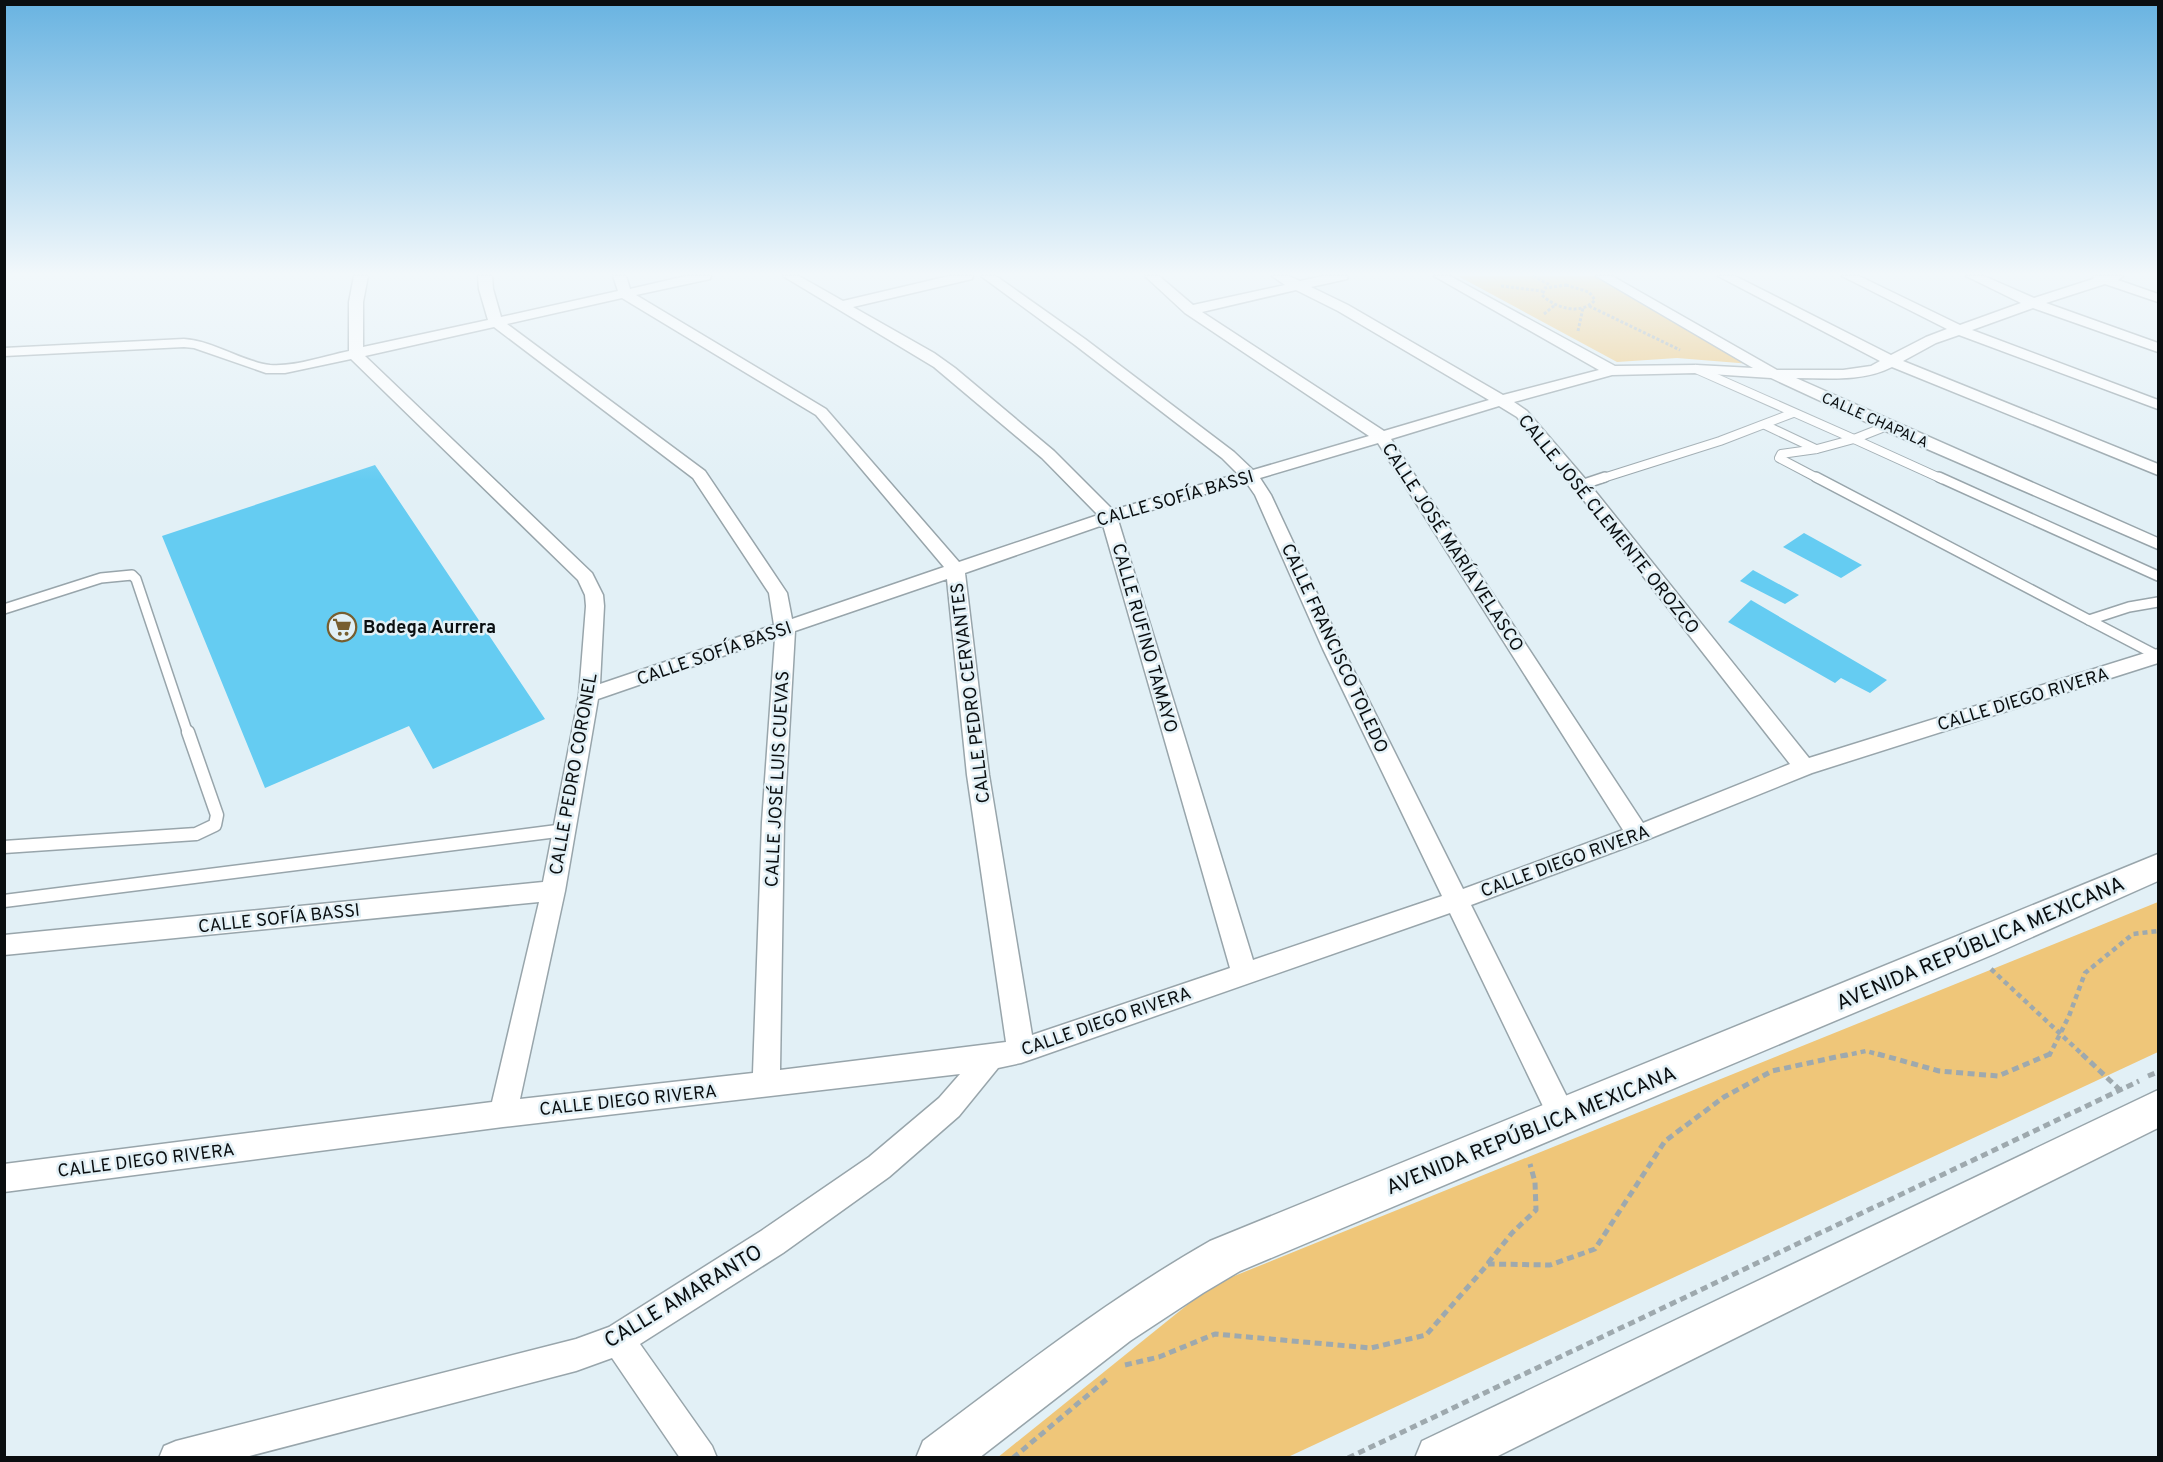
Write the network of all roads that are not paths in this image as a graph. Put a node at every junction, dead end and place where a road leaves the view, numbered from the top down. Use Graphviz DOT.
graph roads {
  1 [pos="159,344"];
  2 [pos="197,344"];
  3 [pos="356,344"];
  4 [pos="402,344"];
  5 [pos="525,344"];
  6 [pos="708,344"];
  7 [pos="908,344"];
  8 [pos="1080,344"];
  9 [pos="1242,344"];
  10 [pos="1406,344"];
  11 [pos="1564,344"];
  12 [pos="1722,344"];
  13 [pos="1858,344"];
  14 [pos="1924,344"];
  15 [pos="1997,344"];
  16 [pos="4,352"];
  17 [pos="356,355"];
  18 [pos="1893,362"];
  19 [pos="1696,369"];
  20 [pos="1612,371"];
  21 [pos="1774,374"];
  22 [pos="1503,400"];
  23 [pos="2158,405"];
  24 [pos="1793,413"];
  25 [pos="1765,425"];
  26 [pos="1887,426"];
  27 [pos="1382,437"];
  28 [pos="1854,439"];
  29 [pos="1817,449"];
  30 [pos="2158,470"];
  31 [pos="1250,476"];
  32 [pos="1581,485"];
  33 [pos="1109,517"];
  34 [pos="2158,544"];
  35 [pos="955,569"];
  36 [pos="2158,576"];
  37 [pos="2158,602"];
  38 [pos="4,609"];
  39 [pos="2089,620"];
  40 [pos="784,630"];
  41 [pos="2158,656"];
  42 [pos="589,695"];
  43 [pos="1804,767"];
  44 [pos="564,830"];
  45 [pos="1638,834"];
  46 [pos="4,847"];
  47 [pos="2158,867"];
  48 [pos="553,891"];
  49 [pos="4,901"];
  50 [pos="1456,901"];
  51 [pos="4,945"];
  52 [pos="1244,973"];
  53 [pos="1021,1051"];
  54 [pos="990,1058"];
  55 [pos="766,1085"];
  56 [pos="2158,1108"];
  57 [pos="504,1114"];
  58 [pos="1563,1118"];
  59 [pos="4,1178"];
  60 [pos="618,1340"];
  61 [pos="1491,1448"];
  62 [pos="176,1458"];
  63 [pos="700,1458"];
  64 [pos="940,1458"];
  65 [pos="1439,1458"];
  1 -- 16 [label="street"];
  2 -- 17 [label="street"];
  3 -- 17 [label="street"];
  4 -- 17 [label="street"];
  5 -- 40 [label="street, CALLE JOSÉ LUIS CUEVAS"];
  6 -- 35 [label="street, CALLE PEDRO CERVANTES"];
  7 -- 33 [label="street, CALLE RUFINO TAMAYO"];
  8 -- 31 [label="street, CALLE FRANCISCO TOLEDO"];
  9 -- 27 [label="street, CALLE JOSÉ MARÍA VELASCO"];
  10 -- 22 [label="street, CALLE JOSÉ CLEMENTE OROZCO"];
  11 -- 20 [label="street"];
  12 -- 21 [label="street, CALLE CHAPALA"];
  13 -- 18 [label="street"];
  14 -- 18 [label="street, CALLE SOFÍA BASSI"];
  15 -- 23 [label="street"];
  17 -- 42 [label="street, CALLE PEDRO CORONEL"];
  18 -- 21 [label="street, CALLE SOFÍA BASSI"];
  18 -- 30 [label="street"];
  19 -- 20 [label="street, CALLE SOFÍA BASSI"];
  19 -- 21 [label="street, CALLE SOFÍA BASSI"];
  19 -- 24 [label="lane"];
  20 -- 22 [label="street, CALLE SOFÍA BASSI"];
  21 -- 26 [label="street, CALLE CHAPALA"];
  22 -- 27 [label="street, CALLE SOFÍA BASSI"];
  22 -- 32 [label="street, CALLE JOSÉ CLEMENTE OROZCO"];
  24 -- 25 [label="lane"];
  24 -- 28 [label="lane"];
  25 -- 29 [label="lane"];
  25 -- 32 [label="lane"];
  26 -- 28 [label="lane"];
  26 -- 34 [label="street, CALLE CHAPALA"];
  27 -- 31 [label="street, CALLE SOFÍA BASSI"];
  27 -- 45 [label="street, CALLE JOSÉ MARÍA VELASCO"];
  28 -- 29 [label="lane"];
  28 -- 36 [label="lane"];
  29 -- 39 [label="lane"];
  31 -- 33 [label="street, CALLE SOFÍA BASSI"];
  31 -- 50 [label="street, CALLE FRANCISCO TOLEDO"];
  32 -- 43 [label="street, CALLE JOSÉ CLEMENTE OROZCO"];
  33 -- 35 [label="street, CALLE SOFÍA BASSI"];
  33 -- 52 [label="street, CALLE RUFINO TAMAYO"];
  35 -- 40 [label="street, CALLE SOFÍA BASSI"];
  35 -- 53 [label="street, CALLE PEDRO CERVANTES"];
  37 -- 39 [label="lane"];
  38 -- 46 [label="lane"];
  39 -- 41 [label="lane"];
  40 -- 42 [label="street, CALLE SOFÍA BASSI"];
  40 -- 55 [label="street, CALLE JOSÉ LUIS CUEVAS"];
  41 -- 43 [label="street, CALLE DIEGO RIVERA"];
  42 -- 44 [label="street, CALLE PEDRO CORONEL"];
  43 -- 45 [label="street, CALLE DIEGO RIVERA"];
  44 -- 48 [label="street, CALLE PEDRO CORONEL"];
  44 -- 49 [label="lane"];
  45 -- 50 [label="street, CALLE DIEGO RIVERA"];
  47 -- 58 [label="main road, AVENIDA REPÚBLICA MEXICANA"];
  48 -- 51 [label="street, CALLE SOFÍA BASSI"];
  48 -- 57 [label="street, CALLE PEDRO CORONEL"];
  50 -- 52 [label="street, CALLE DIEGO RIVERA"];
  50 -- 58 [label="street, CALLE FRANCISCO TOLEDO"];
  52 -- 53 [label="street, CALLE DIEGO RIVERA"];
  53 -- 54 [label="street, CALLE DIEGO RIVERA"];
  54 -- 55 [label="street, CALLE DIEGO RIVERA"];
  54 -- 60 [label="street, CALLE AMARANTO"];
  55 -- 57 [label="street, CALLE DIEGO RIVERA"];
  56 -- 61 [label="main road"];
  57 -- 59 [label="street, CALLE DIEGO RIVERA"];
  58 -- 64 [label="main road, AVENIDA REPÚBLICA MEXICANA"];
  60 -- 62 [label="street, CALLE AMARANTO"];
  60 -- 63 [label="street"];
  61 -- 65 [label="main road"];
}
